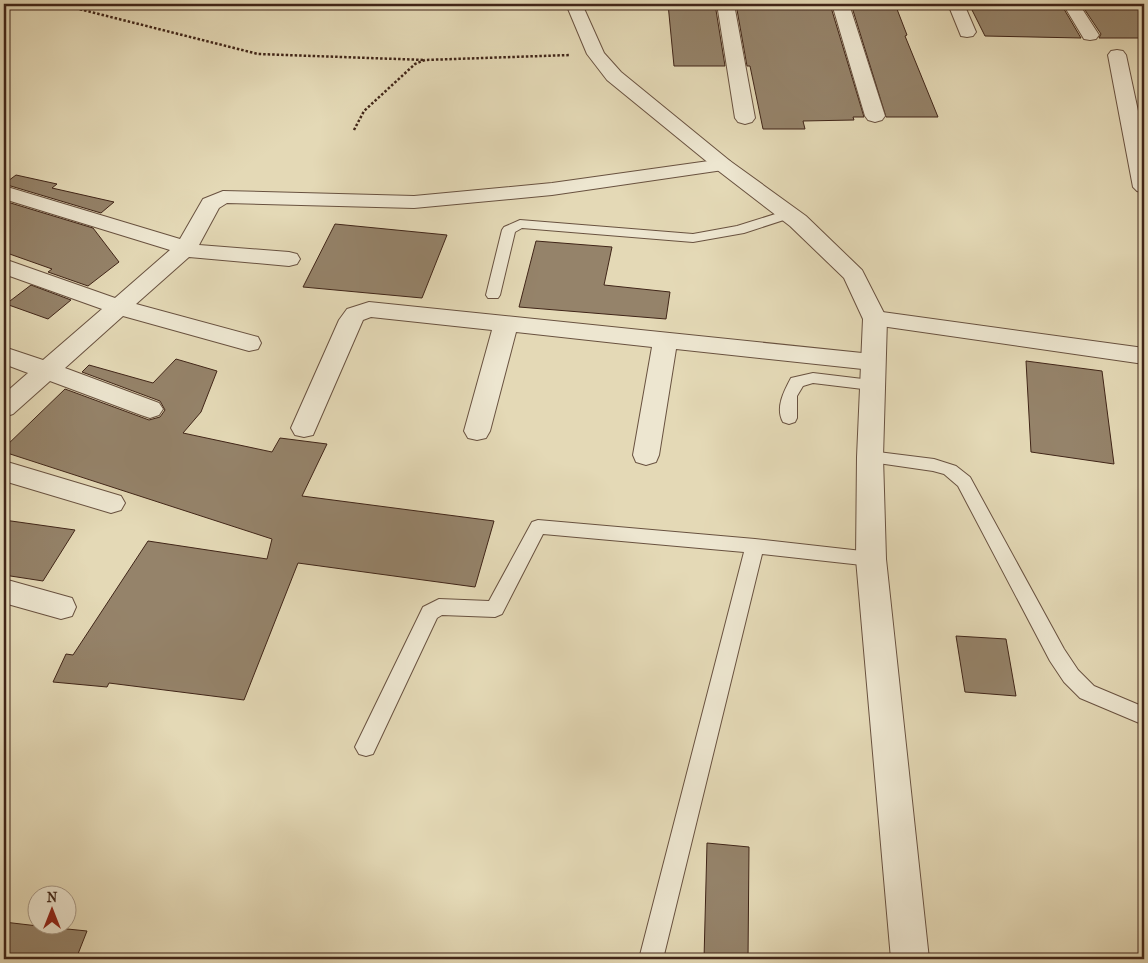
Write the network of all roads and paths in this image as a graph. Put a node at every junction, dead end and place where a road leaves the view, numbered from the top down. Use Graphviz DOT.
graph roads {
  1 [pos="574,4"];
  2 [pos="725,4"];
  3 [pos="840,4"];
  4 [pos="956,4"];
  5 [pos="1071,4"];
  6 [pos="4,7"];
  7 [pos="967,32"];
  8 [pos="1090,36"];
  9 [pos="596,54"];
  10 [pos="1117,55"];
  11 [pos="425,60"];
  12 [pos="875,116"];
  13 [pos="745,118"];
  14 [pos="354,130"];
  15 [pos="723,165"];
  16 [pos="1144,187"];
  17 [pos="4,192"];
  18 [pos="788,214"];
  19 [pos="185,249"];
  20 [pos="289,259"];
  21 [pos="4,266"];
  22 [pos="493,295"];
  23 [pos="118,307"];
  24 [pos="875,319"];
  25 [pos="506,323"];
  26 [pos="665,341"];
  27 [pos="250,343"];
  28 [pos="4,355"];
  29 [pos="1144,356"];
  30 [pos="46,371"];
  31 [pos="872,374"];
  32 [pos="4,408"];
  33 [pos="150,409"];
  34 [pos="789,418"];
  35 [pos="304,428"];
  36 [pos="477,431"];
  37 [pos="646,455"];
  38 [pos="870,457"];
  39 [pos="4,471"];
  40 [pos="112,503"];
  41 [pos="755,546"];
  42 [pos="870,559"];
  43 [pos="4,591"];
  44 [pos="61,607"];
  45 [pos="1144,716"];
  46 [pos="366,747"];
  47 [pos="651,959"];
  48 [pos="910,959"];
  1 -- 9 [label="street"];
  2 -- 13 [label="street"];
  3 -- 12 [label="street"];
  4 -- 7 [label="street"];
  5 -- 8 [label="street"];
  6 -- 11 [label="path"];
  9 -- 11 [label="path"];
  9 -- 15 [label="street"];
  10 -- 16 [label="street"];
  11 -- 14 [label="path"];
  15 -- 18 [label="street"];
  15 -- 19 [label="street"];
  17 -- 19 [label="street"];
  18 -- 22 [label="lane"];
  18 -- 24 [label="street"];
  19 -- 20 [label="street"];
  19 -- 23 [label="street"];
  21 -- 23 [label="street"];
  23 -- 27 [label="street"];
  23 -- 30 [label="street"];
  24 -- 29 [label="street"];
  24 -- 31 [label="street"];
  25 -- 26 [label="street"];
  25 -- 35 [label="street"];
  25 -- 36 [label="street"];
  26 -- 31 [label="street"];
  26 -- 37 [label="street"];
  28 -- 30 [label="street"];
  30 -- 32 [label="street"];
  30 -- 33 [label="street"];
  31 -- 34 [label="lane"];
  31 -- 38 [label="street"];
  38 -- 42 [label="street"];
  38 -- 45 [label="lane"];
  39 -- 40 [label="street"];
  41 -- 42 [label="lane"];
  41 -- 46 [label="lane"];
  41 -- 47 [label="lane"];
  42 -- 48 [label="street"];
  43 -- 44 [label="street"];
}
